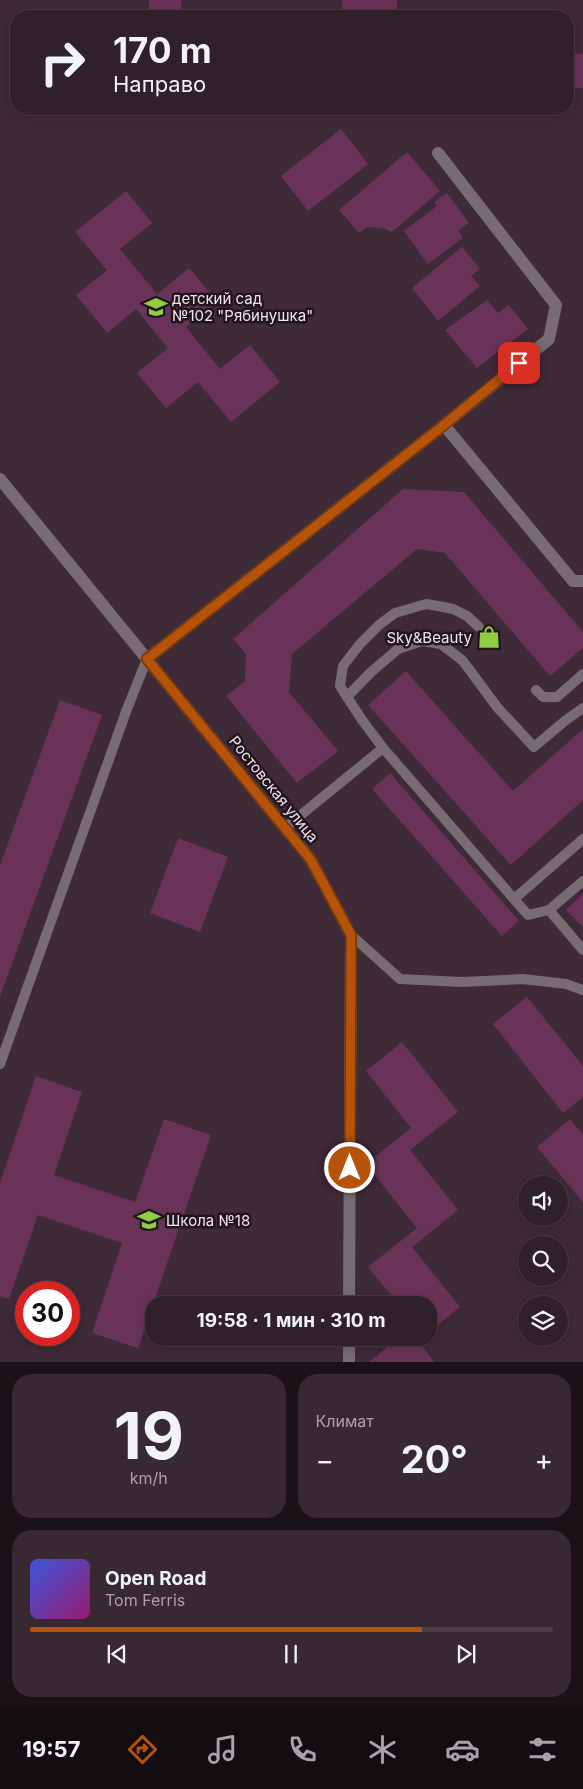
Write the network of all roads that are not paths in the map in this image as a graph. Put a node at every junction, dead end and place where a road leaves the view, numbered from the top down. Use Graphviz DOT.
graph roads {
  1 [pos="438,153"];
  2 [pos="444,425"];
  3 [pos="0,479"];
  4 [pos="583,581"];
  5 [pos="479,627"];
  6 [pos="147,659"];
  7 [pos="583,674"];
  8 [pos="536,690"];
  9 [pos="347,697"];
  10 [pos="583,708"];
  11 [pos="383,748"];
  12 [pos="285,828"];
  13 [pos="583,838"];
  14 [pos="583,881"];
  15 [pos="514,899"];
  16 [pos="548,910"];
  17 [pos="351,935"];
  18 [pos="583,950"];
  19 [pos="583,990"];
  20 [pos="0,1064"];
  21 [pos="349,1296"];
  22 [pos="349,1346"];
  23 [pos="349,1362"];
  1 -- 2 [label="street"];
  2 -- 4 [label="street"];
  2 -- 6 [label="street"];
  3 -- 6 [label="street, Ростовская улица"];
  5 -- 9 [label="lane"];
  6 -- 12 [label="street, Ростовская улица"];
  6 -- 20 [label="lane"];
  7 -- 8 [label="lane"];
  9 -- 10 [label="lane"];
  9 -- 11 [label="lane"];
  11 -- 12 [label="lane"];
  11 -- 15 [label="lane"];
  12 -- 17 [label="street, Ростовская улица"];
  13 -- 15 [label="lane"];
  14 -- 16 [label="lane"];
  15 -- 16 [label="lane"];
  16 -- 18 [label="lane"];
  17 -- 19 [label="lane"];
  17 -- 21 [label="street, Ростовская улица"];
  22 -- 23 [label="street"];
}
